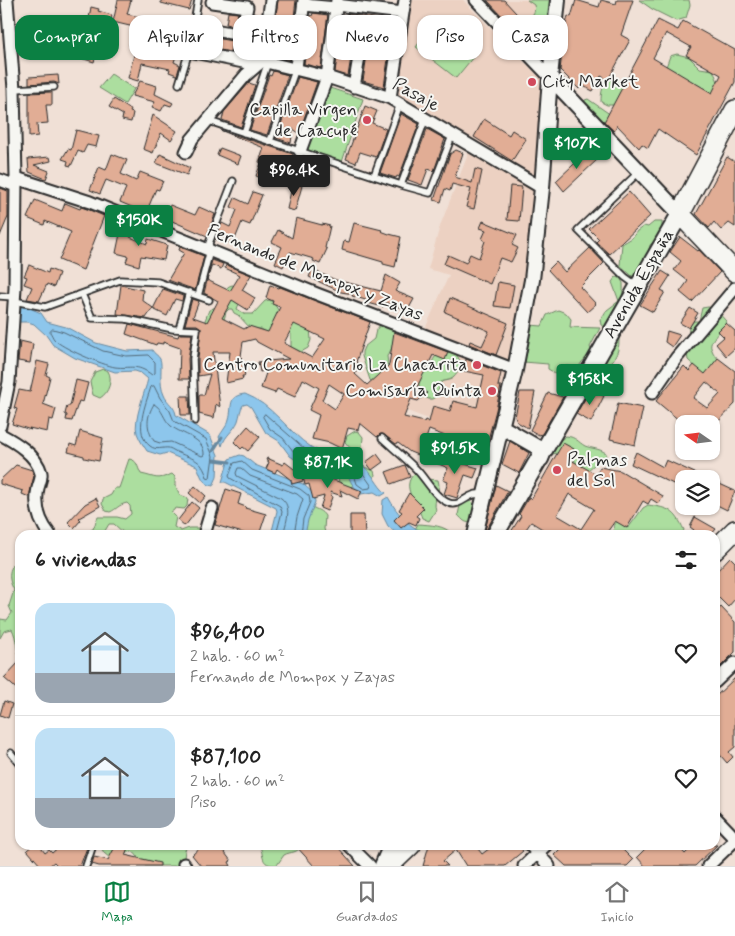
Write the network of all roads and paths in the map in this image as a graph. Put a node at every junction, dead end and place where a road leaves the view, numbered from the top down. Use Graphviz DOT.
graph roads {
  1 [pos="7,0"];
  2 [pos="198,0"];
  3 [pos="271,0"];
  4 [pos="405,0"];
  5 [pos="476,0"];
  6 [pos="558,0"];
  7 [pos="212,2"];
  8 [pos="304,2"];
  9 [pos="336,4"];
  10 [pos="403,13"];
  11 [pos="195,15"];
  12 [pos="245,15"];
  13 [pos="4,25"];
  14 [pos="186,60"];
  15 [pos="236,60"];
  16 [pos="329,60"];
  17 [pos="358,60"];
  18 [pos="396,60"];
  19 [pos="263,63"];
  20 [pos="296,68"];
  21 [pos="327,77"];
  22 [pos="550,77"];
  23 [pos="179,84"];
  24 [pos="54,87"];
  25 [pos="354,87"];
  26 [pos="14,89"];
  27 [pos="390,98"];
  28 [pos="400,104"];
  29 [pos="735,110"];
  30 [pos="425,120"];
  31 [pos="209,121"];
  32 [pos="244,133"];
  33 [pos="452,136"];
  34 [pos="270,142"];
  35 [pos="300,151"];
  36 [pos="186,152"];
  37 [pos="640,171"];
  38 [pos="374,176"];
  39 [pos="0,180"];
  40 [pos="233,181"];
  41 [pos="16,182"];
  42 [pos="402,185"];
  43 [pos="542,188"];
  44 [pos="680,214"];
  45 [pos="210,250"];
  46 [pos="735,272"];
  47 [pos="638,286"];
  48 [pos="735,288"];
  49 [pos="189,292"];
  50 [pos="82,294"];
  51 [pos="0,296"];
  52 [pos="198,296"];
  53 [pos="14,300"];
  54 [pos="208,300"];
  55 [pos="179,329"];
  56 [pos="515,370"];
  57 [pos="652,393"];
  58 [pos="195,422"];
  59 [pos="0,426"];
  60 [pos="502,427"];
  61 [pos="0,434"];
  62 [pos="382,438"];
  63 [pos="544,451"];
  64 [pos="485,495"];
  65 [pos="212,508"];
  66 [pos="47,530"];
  67 [pos="205,530"];
  68 [pos="476,530"];
  69 [pos="498,530"];
  70 [pos="505,530"];
  71 [pos="735,530"];
  72 [pos="720,545"];
  73 [pos="735,663"];
  74 [pos="720,677"];
  75 [pos="12,753"];
  76 [pos="15,757"];
  77 [pos="720,822"];
  78 [pos="735,839"];
  79 [pos="91,850"];
  80 [pos="354,850"];
  81 [pos="390,850"];
  82 [pos="406,850"];
  83 [pos="536,850"];
  84 [pos="539,850"];
  85 [pos="86,866"];
  86 [pos="370,866"];
  87 [pos="383,866"];
  88 [pos="388,866"];
  89 [pos="524,866"];
  90 [pos="549,866"];
  91 [pos="708,866"];
  1 -- 13 [label="street"];
  2 -- 11 [label="lane"];
  3 -- 19 [label="street"];
  4 -- 10 [label="street"];
  5 -- 22 [label="street"];
  6 -- 22 [label="street"];
  7 -- 12 [label="street"];
  8 -- 9 [label="street"];
  8 -- 20 [label="street"];
  9 -- 10 [label="street"];
  13 -- 26 [label="street"];
  14 -- 23 [label="lane"];
  15 -- 19 [label="street, Pasaje"];
  16 -- 21 [label="street"];
  17 -- 25 [label="street"];
  18 -- 27 [label="street"];
  19 -- 20 [label="street, Pasaje"];
  19 -- 31 [label="street"];
  19 -- 32 [label="lane"];
  20 -- 21 [label="street, Pasaje"];
  20 -- 34 [label="lane"];
  21 -- 25 [label="street, Pasaje"];
  21 -- 35 [label="street"];
  22 -- 37 [label="street"];
  22 -- 43 [label="street"];
  24 -- 26 [label="lane"];
  25 -- 27 [label="street, Pasaje"];
  26 -- 41 [label="street"];
  27 -- 28 [label="street, Pasaje"];
  28 -- 30 [label="street, Pasaje"];
  28 -- 38 [label="lane"];
  29 -- 44 [label="highway, Avenida España"];
  30 -- 33 [label="street, Pasaje"];
  30 -- 42 [label="lane"];
  31 -- 32 [label="lane"];
  31 -- 36 [label="street"];
  32 -- 34 [label="lane"];
  33 -- 42 [label="lane"];
  33 -- 43 [label="street, Pasaje"];
  34 -- 35 [label="lane"];
  35 -- 38 [label="lane"];
  37 -- 44 [label="street"];
  37 -- 47 [label="lane"];
  38 -- 42 [label="lane"];
  39 -- 41 [label="street, Fernando de Mompox y Zayas"];
  40 -- 45 [label="lane"];
  41 -- 45 [label="street, Fernando de Mompox y Zayas"];
  41 -- 53 [label="street"];
  43 -- 56 [label="street"];
  44 -- 46 [label="highway"];
  44 -- 47 [label="main road, Avenida España"];
  45 -- 52 [label="lane"];
  45 -- 56 [label="street, Fernando de Mompox y Zayas"];
  47 -- 63 [label="main road, Avenida España"];
  48 -- 57 [label="street"];
  49 -- 50 [label="lane"];
  49 -- 52 [label="lane"];
  49 -- 55 [label="lane"];
  50 -- 53 [label="lane"];
  50 -- 55 [label="lane"];
  51 -- 53 [label="lane"];
  52 -- 54 [label="lane"];
  53 -- 59 [label="street"];
  55 -- 58 [label="lane"];
  56 -- 60 [label="street"];
  60 -- 63 [label="street"];
  60 -- 64 [label="street"];
  61 -- 66 [label="street"];
  62 -- 64 [label="lane"];
  63 -- 69 [label="main road, Avenida España"];
  63 -- 70 [label="street"];
  64 -- 68 [label="street"];
  65 -- 67 [label="street"];
  71 -- 72 [label="highway"];
  73 -- 74 [label="street"];
  75 -- 76 [label="lane"];
  77 -- 78 [label="street"];
  78 -- 91 [label="street"];
  79 -- 85 [label="lane"];
  80 -- 86 [label="street"];
  81 -- 87 [label="main road"];
  82 -- 88 [label="highway"];
  83 -- 89 [label="street"];
  84 -- 90 [label="street"];
}
